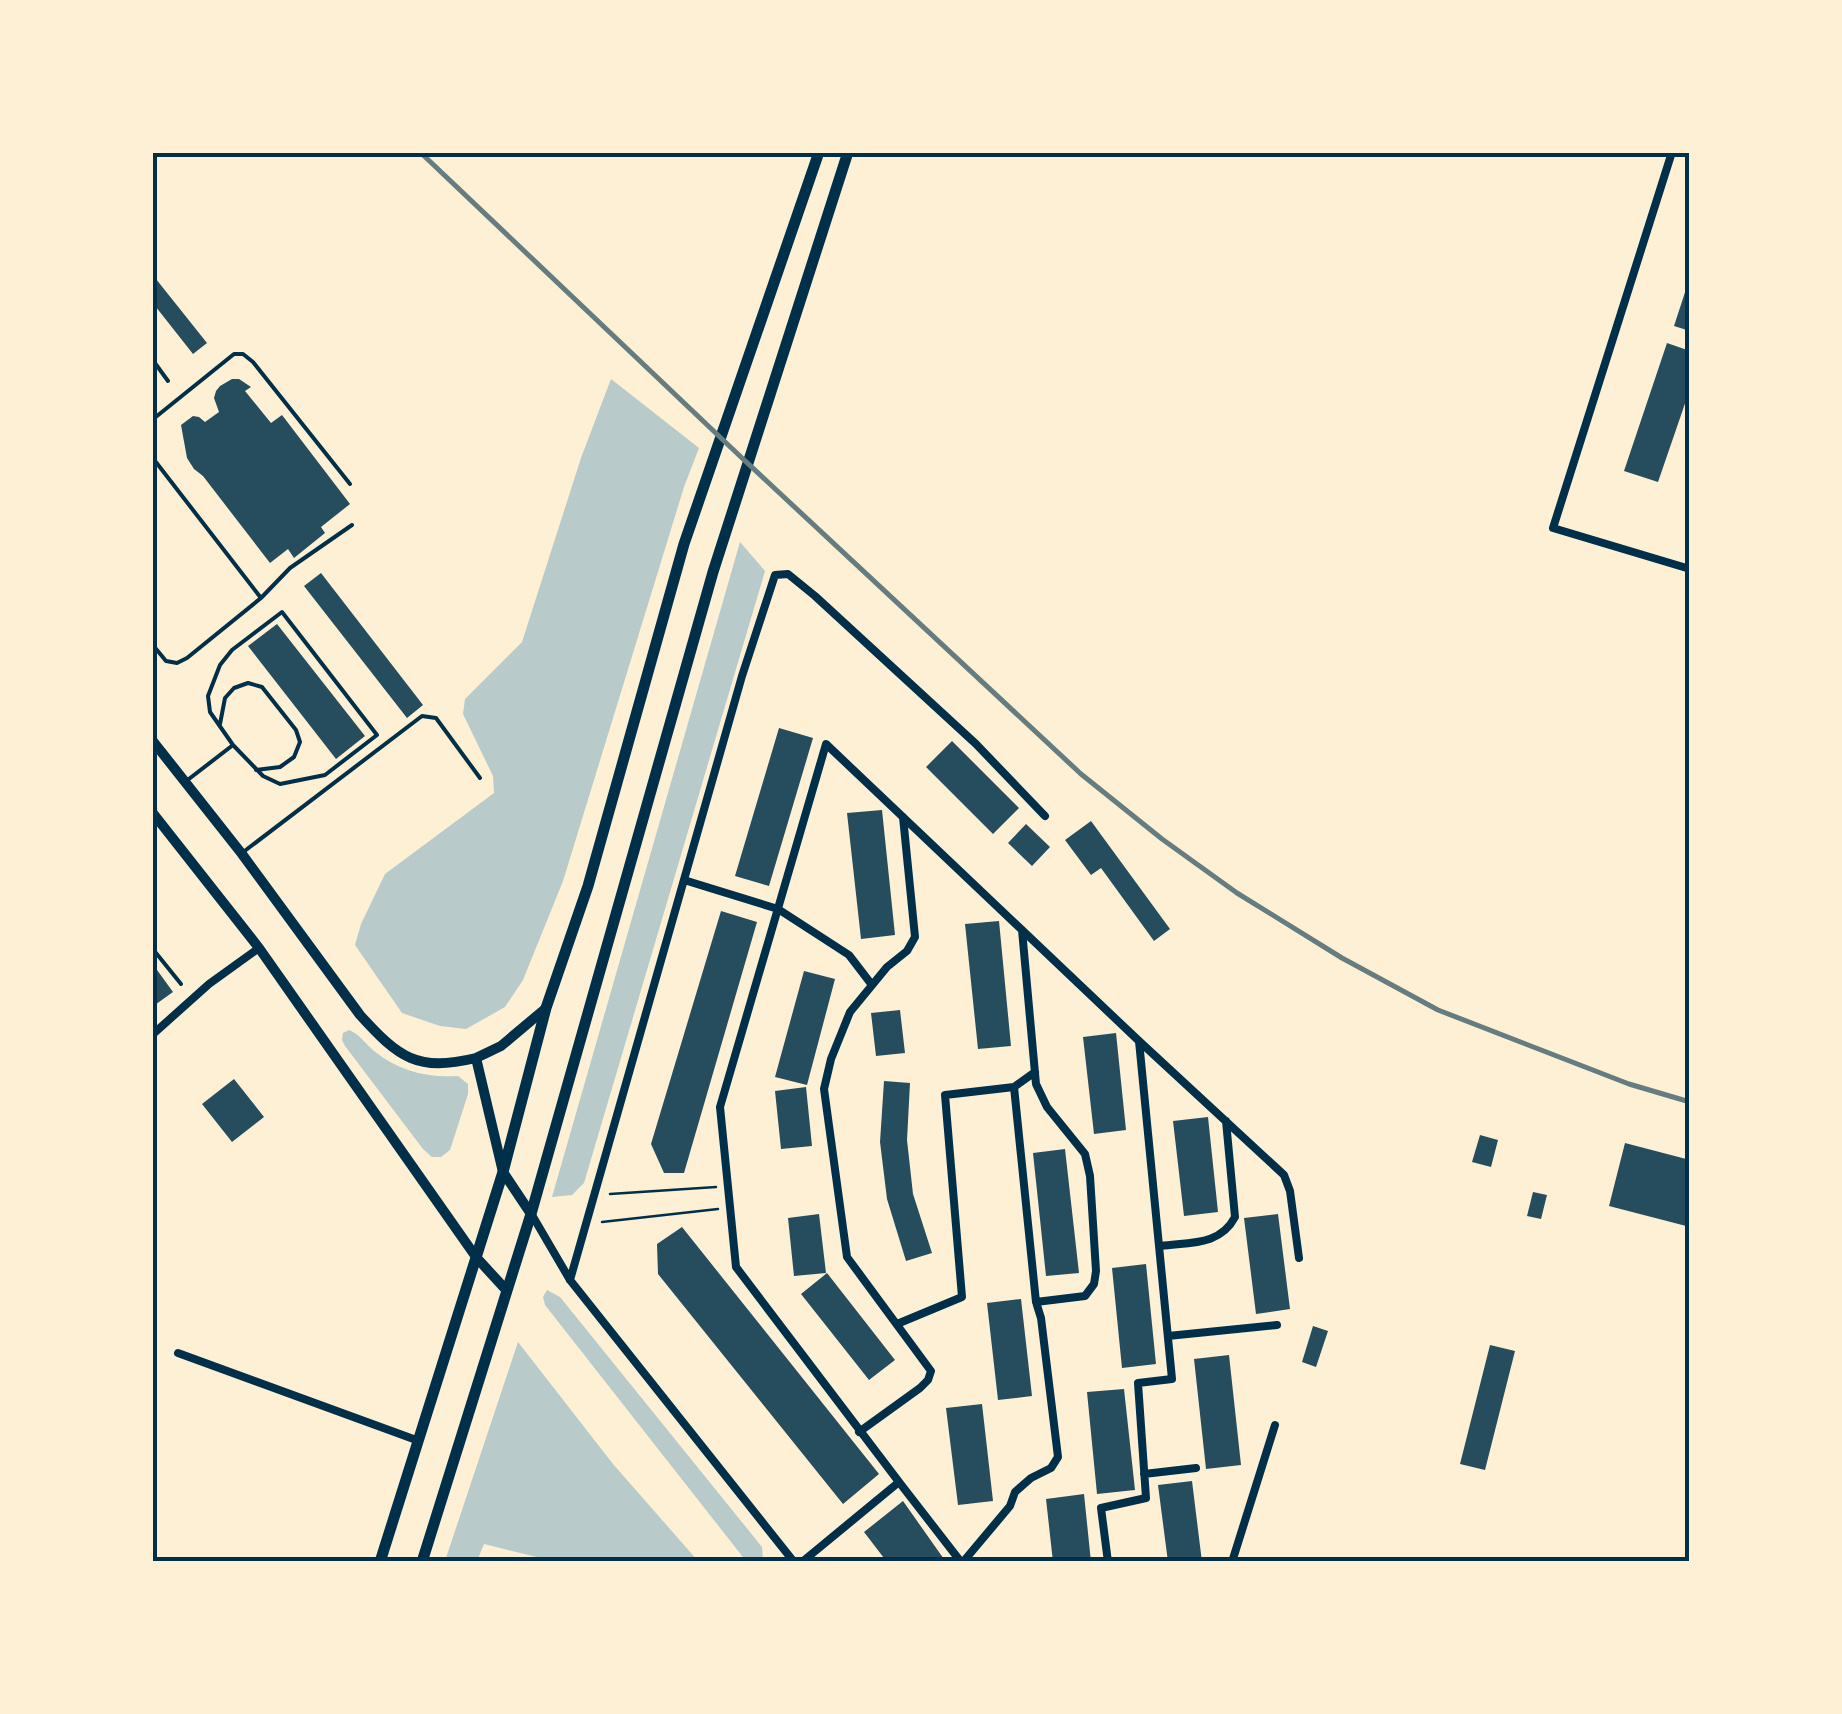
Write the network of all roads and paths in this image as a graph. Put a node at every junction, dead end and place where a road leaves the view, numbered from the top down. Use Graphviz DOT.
graph roads {
  1 [pos="819,152"];
  2 [pos="848,152"];
  3 [pos="1672,152"];
  4 [pos="152,359"];
  5 [pos="168,381"];
  6 [pos="152,420"];
  7 [pos="152,457"];
  8 [pos="350,484"];
  9 [pos="352,526"];
  10 [pos="1690,569"];
  11 [pos="261,598"];
  12 [pos="152,644"];
  13 [pos="219,726"];
  14 [pos="152,740"];
  15 [pos="233,745"];
  16 [pos="256,770"];
  17 [pos="480,778"];
  18 [pos="186,782"];
  19 [pos="152,812"];
  20 [pos="1044,816"];
  21 [pos="903,817"];
  22 [pos="242,854"];
  23 [pos="684,880"];
  24 [pos="778,909"];
  25 [pos="1022,930"];
  26 [pos="152,948"];
  27 [pos="259,948"];
  28 [pos="180,984"];
  29 [pos="872,985"];
  30 [pos="546,1008"];
  31 [pos="152,1034"];
  32 [pos="1139,1041"];
  33 [pos="476,1058"];
  34 [pos="1035,1072"];
  35 [pos="1014,1087"];
  36 [pos="1226,1121"];
  37 [pos="503,1172"];
  38 [pos="728,1186"];
  39 [pos="594,1196"];
  40 [pos="730,1208"];
  41 [pos="531,1214"];
  42 [pos="586,1224"];
  43 [pos="1160,1246"];
  44 [pos="476,1257"];
  45 [pos="1299,1258"];
  46 [pos="570,1280"];
  47 [pos="508,1291"];
  48 [pos="1036,1302"];
  49 [pos="896,1324"];
  50 [pos="1276,1325"];
  51 [pos="1168,1336"];
  52 [pos="178,1353"];
  53 [pos="1275,1424"];
  54 [pos="860,1432"];
  55 [pos="420,1440"];
  56 [pos="1196,1468"];
  57 [pos="1144,1474"];
  58 [pos="899,1482"];
  59 [pos="380,1562"];
  60 [pos="422,1562"];
  61 [pos="798,1562"];
  62 [pos="962,1562"];
  63 [pos="1108,1562"];
  64 [pos="1232,1562"];
  1 -- 30 [label="main road"];
  2 -- 41 [label="main road"];
  3 -- 10 [label="street"];
  4 -- 5 [label="lane"];
  6 -- 8 [label="lane"];
  7 -- 11 [label="lane"];
  9 -- 11 [label="lane"];
  11 -- 12 [label="lane"];
  13 -- 15 [label="lane"];
  13 -- 16 [label="lane"];
  13 -- 16 [label="lane"];
  14 -- 18 [label="main road"];
  15 -- 16 [label="lane"];
  15 -- 18 [label="lane"];
  17 -- 22 [label="lane"];
  18 -- 22 [label="main road"];
  19 -- 27 [label="main road"];
  20 -- 23 [label="street"];
  21 -- 24 [label="street"];
  21 -- 25 [label="street"];
  21 -- 29 [label="street"];
  22 -- 33 [label="main road"];
  23 -- 24 [label="street"];
  23 -- 39 [label="street"];
  24 -- 29 [label="street"];
  24 -- 38 [label="street"];
  25 -- 32 [label="street"];
  25 -- 34 [label="street"];
  26 -- 28 [label="lane"];
  27 -- 31 [label="street"];
  27 -- 44 [label="main road"];
  29 -- 49 [label="street"];
  30 -- 33 [label="main road"];
  30 -- 37 [label="main road"];
  32 -- 36 [label="street"];
  32 -- 43 [label="street"];
  33 -- 37 [label="main road"];
  34 -- 35 [label="street"];
  34 -- 48 [label="street"];
  35 -- 48 [label="street"];
  35 -- 49 [label="street"];
  36 -- 43 [label="street"];
  36 -- 45 [label="street"];
  37 -- 41 [label="main road"];
  37 -- 44 [label="main road"];
  38 -- 39 [label="path"];
  38 -- 40 [label="street"];
  39 -- 42 [label="street"];
  40 -- 42 [label="path"];
  40 -- 54 [label="street"];
  41 -- 46 [label="street"];
  41 -- 47 [label="main road"];
  42 -- 46 [label="street"];
  43 -- 51 [label="street"];
  44 -- 47 [label="main road"];
  44 -- 55 [label="main road"];
  46 -- 61 [label="street"];
  47 -- 60 [label="main road"];
  48 -- 62 [label="street"];
  49 -- 54 [label="street"];
  50 -- 51 [label="street"];
  51 -- 57 [label="street"];
  52 -- 55 [label="street"];
  53 -- 64 [label="street"];
  54 -- 58 [label="street"];
  55 -- 59 [label="main road"];
  56 -- 57 [label="street"];
  57 -- 63 [label="street"];
  58 -- 61 [label="street"];
  58 -- 62 [label="street"];
}
